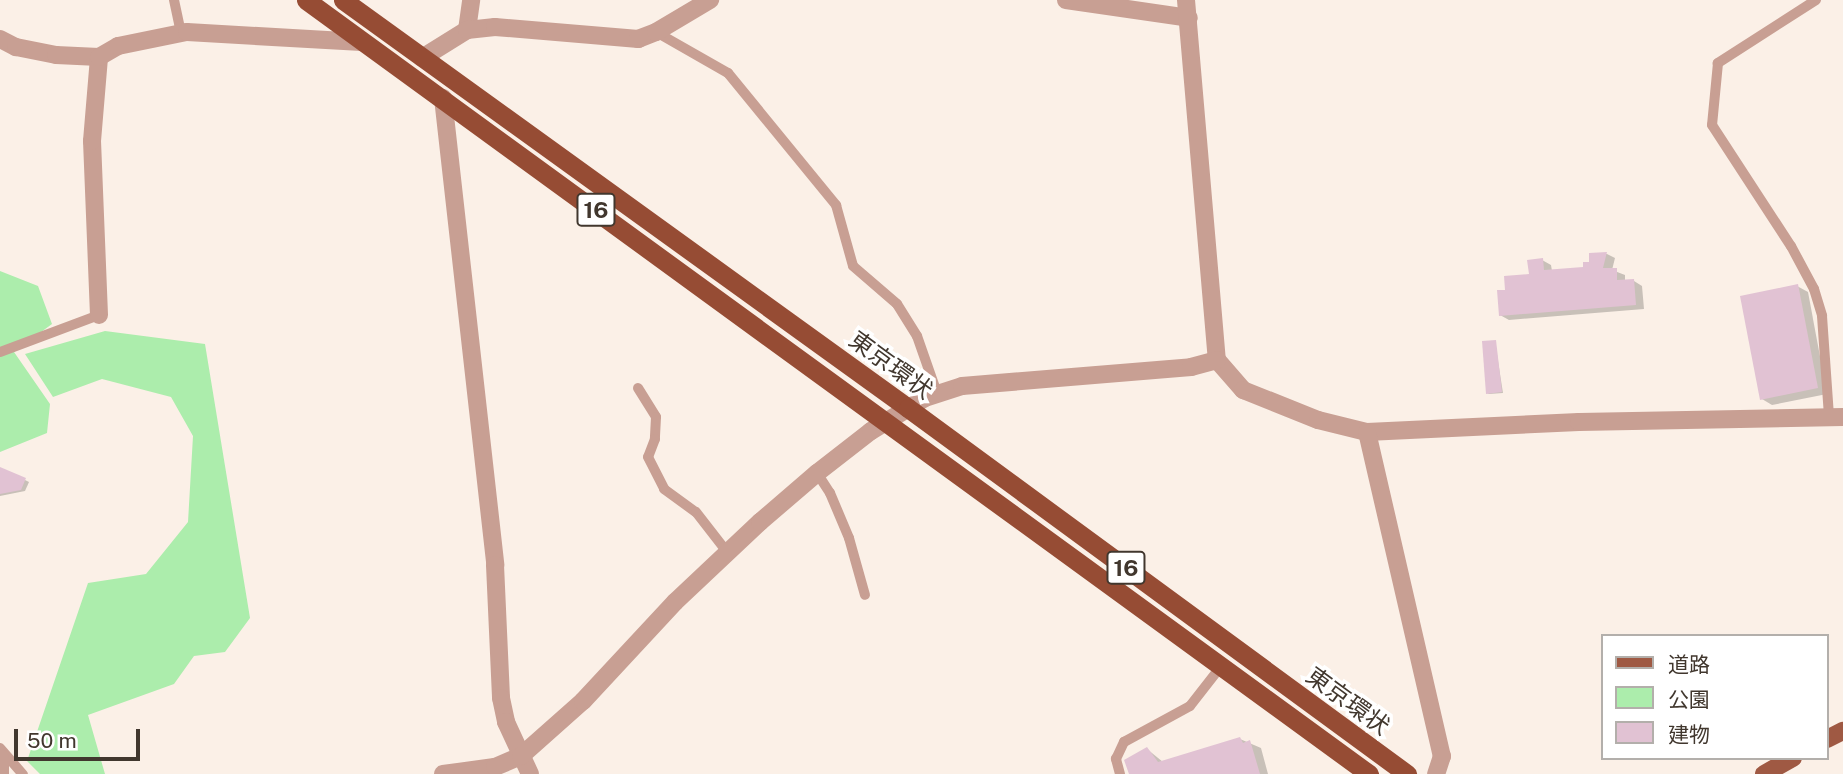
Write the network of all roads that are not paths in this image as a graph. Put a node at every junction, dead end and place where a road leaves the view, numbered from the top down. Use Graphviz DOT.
graph roads {
  1 [pos="174,0"];
  2 [pos="306,0"];
  3 [pos="343,0"];
  4 [pos="471,0"];
  5 [pos="710,0"];
  6 [pos="1066,0"];
  7 [pos="1816,0"];
  8 [pos="1188,9"];
  9 [pos="467,30"];
  10 [pos="656,32"];
  11 [pos="181,33"];
  12 [pos="0,40"];
  13 [pos="362,42"];
  14 [pos="99,58"];
  15 [pos="422,58"];
  16 [pos="443,98"];
  17 [pos="99,315"];
  18 [pos="0,352"];
  19 [pos="1217,360"];
  20 [pos="638,388"];
  21 [pos="937,393"];
  22 [pos="908,408"];
  23 [pos="1836,416"];
  24 [pos="886,421"];
  25 [pos="1367,432"];
  26 [pos="817,472"];
  27 [pos="727,552"];
  28 [pos="865,595"];
  29 [pos="1222,665"];
  30 [pos="0,748"];
  31 [pos="521,756"];
  32 [pos="0,758"];
  33 [pos="1789,760"];
  34 [pos="0,774"];
  35 [pos="23,774"];
  36 [pos="443,774"];
  37 [pos="530,774"];
  38 [pos="1120,774"];
  39 [pos="1369,774"];
  40 [pos="1407,774"];
  41 [pos="1436,774"];
  42 [pos="1764,774"];
  1 -- 11 [label="lane"];
  2 -- 13 [label="highway, 東京環状 / 16"];
  3 -- 15 [label="highway, 東京環状 / 16"];
  4 -- 9 [label="street"];
  5 -- 10 [label="street"];
  6 -- 8 [label="street"];
  7 -- 23 [label="lane"];
  8 -- 19 [label="street"];
  9 -- 10 [label="street"];
  9 -- 15 [label="street"];
  10 -- 21 [label="lane"];
  11 -- 13 [label="street"];
  11 -- 14 [label="street"];
  12 -- 14 [label="street"];
  13 -- 16 [label="highway, 東京環状 / 16"];
  14 -- 17 [label="street"];
  15 -- 22 [label="highway, 東京環状 / 16"];
  16 -- 24 [label="highway, 東京環状 / 16"];
  16 -- 31 [label="street"];
  17 -- 18 [label="lane"];
  19 -- 21 [label="street"];
  19 -- 25 [label="street"];
  20 -- 27 [label="lane"];
  21 -- 22 [label="street"];
  22 -- 24 [label="street"];
  22 -- 40 [label="highway, 東京環状 / 16"];
  23 -- 25 [label="street"];
  24 -- 26 [label="street"];
  24 -- 29 [label="highway, 東京環状 / 16"];
  25 -- 41 [label="street"];
  26 -- 27 [label="street"];
  26 -- 28 [label="lane"];
  27 -- 31 [label="street"];
  29 -- 38 [label="lane"];
  29 -- 39 [label="highway, 東京環状 / 16"];
  30 -- 35 [label="lane"];
  31 -- 36 [label="street"];
  31 -- 37 [label="street"];
  32 -- 34 [label="street"];
  33 -- 42 [label="main road"];
}
